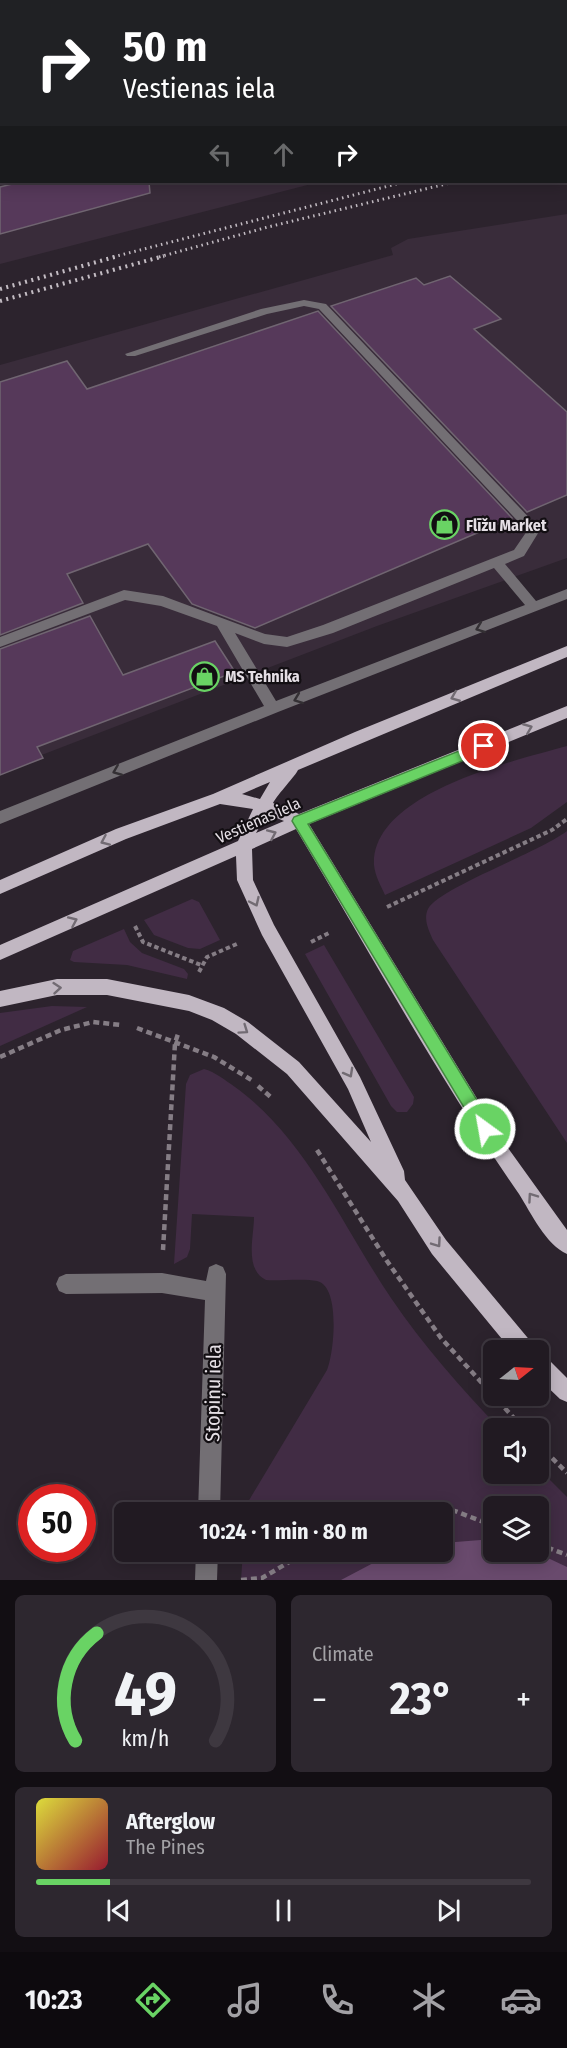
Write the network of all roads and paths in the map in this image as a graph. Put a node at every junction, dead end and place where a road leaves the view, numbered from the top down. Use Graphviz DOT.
graph roads {
  1 [pos="131,354"];
  2 [pos="496,562"];
  3 [pos="567,594"];
  4 [pos="534,607"];
  5 [pos="222,624"];
  6 [pos="0,642"];
  7 [pos="567,651"];
  8 [pos="273,708"];
  9 [pos="567,712"];
  10 [pos="305,760"];
  11 [pos="218,798"];
  12 [pos="262,805"];
  13 [pos="0,818"];
  14 [pos="299,821"];
  15 [pos="244,846"];
  16 [pos="0,887"];
  17 [pos="0,953"];
  18 [pos="0,999"];
  19 [pos="123,1026"];
  20 [pos="134,1027"];
  21 [pos="175,1043"];
  22 [pos="0,1057"];
  23 [pos="275,1101"];
  24 [pos="315,1147"];
  25 [pos="405,1194"];
  26 [pos="567,1244"];
  27 [pos="66,1284"];
  28 [pos="162,1284"];
  29 [pos="516,1340"];
  30 [pos="549,1374"];
  31 [pos="567,1392"];
  32 [pos="514,1418"];
  33 [pos="549,1455"];
  34 [pos="567,1473"];
  35 [pos="209,1502"];
  36 [pos="453,1511"];
  37 [pos="483,1522"];
  38 [pos="549,1548"];
  39 [pos="567,1555"];
  40 [pos="207,1562"];
  41 [pos="289,1562"];
  42 [pos="206,1578"];
  1 -- 2 [label="street"];
  2 -- 4 [label="street"];
  2 -- 5 [label="street"];
  3 -- 4 [label="street"];
  4 -- 8 [label="street, one-way"];
  5 -- 6 [label="street"];
  5 -- 8 [label="street"];
  7 -- 10 [label="main road, one-way"];
  8 -- 13 [label="street, one-way"];
  14 -- 9 [label="main road, Vestienas iela, one-way"];
  10 -- 11 [label="main road"];
  10 -- 12 [label="main road"];
  11 -- 12 [label="main road"];
  11 -- 16 [label="main road, one-way"];
  12 -- 14 [label="main road"];
  12 -- 15 [label="main road"];
  15 -- 14 [label="main road, Vestienas iela, one-way"];
  26 -- 14 [label="main road, one-way"];
  17 -- 15 [label="main road, Vestienas iela, one-way"];
  15 -- 25 [label="main road, one-way"];
  18 -- 25 [label="main road, one-way"];
  19 -- 22 [label="path"];
  20 -- 21 [label="path"];
  21 -- 23 [label="path"];
  21 -- 28 [label="path"];
  24 -- 32 [label="path"];
  25 -- 29 [label="main road, one-way"];
  27 -- 28 [label="street"];
  28 -- 35 [label="street, Stopiņu iela"];
  30 -- 31 [label="main road"];
  33 -- 34 [label="path"];
  36 -- 37 [label="path"];
  38 -- 39 [label="path"];
  40 -- 42 [label="street"];
  41 -- 42 [label="path"];
}
